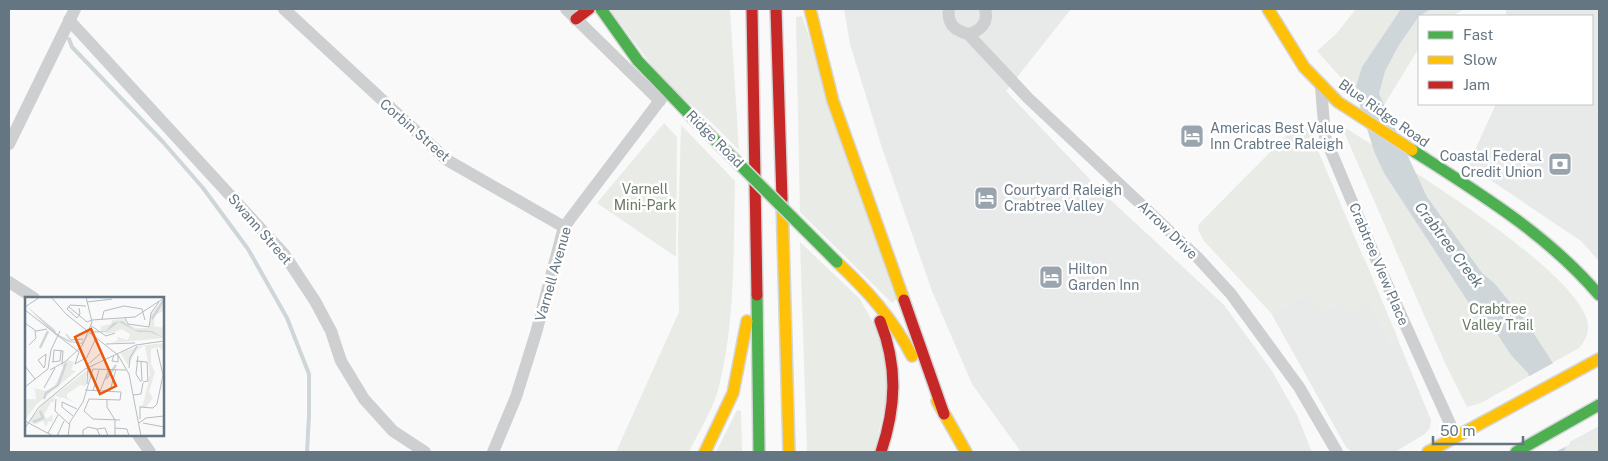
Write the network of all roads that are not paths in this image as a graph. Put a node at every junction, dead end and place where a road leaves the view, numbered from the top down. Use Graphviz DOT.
graph roads {
  1 [pos="284,9"];
  2 [pos="566,9"];
  3 [pos="588,9"];
  4 [pos="601,9"];
  5 [pos="742,9"];
  6 [pos="752,9"];
  7 [pos="776,9"];
  8 [pos="810,9"];
  9 [pos="949,9"];
  10 [pos="985,9"];
  11 [pos="1268,9"];
  12 [pos="72,14"];
  13 [pos="576,19"];
  14 [pos="968,34"];
  15 [pos="753,44"];
  16 [pos="1321,87"];
  17 [pos="663,96"];
  18 [pos="9,144"];
  19 [pos="564,227"];
  20 [pos="837,262"];
  21 [pos="756,271"];
  22 [pos="9,282"];
  23 [pos="1599,294"];
  24 [pos="32,297"];
  25 [pos="1599,359"];
  26 [pos="1596,407"];
  27 [pos="944,414"];
  28 [pos="139,436"];
  29 [pos="1456,437"];
  30 [pos="150,452"];
  31 [pos="425,452"];
  32 [pos="493,452"];
  33 [pos="705,452"];
  34 [pos="759,452"];
  35 [pos="789,452"];
  36 [pos="881,452"];
  37 [pos="966,452"];
  38 [pos="1337,452"];
  39 [pos="1428,452"];
  40 [pos="1516,452"];
  1 -- 19 [label="street, Corbin Street"];
  2 -- 13 [label="street, Ridge Road"];
  3 -- 13 [label="main road"];
  4 -- 17 [label="main road, Ridge Road"];
  5 -- 15 [label="main road"];
  6 -- 15 [label="main road"];
  7 -- 35 [label="main road"];
  8 -- 27 [label="main road"];
  9 -- 14 [label="street, Arrow Drive"];
  10 -- 14 [label="street"];
  11 -- 16 [label="main road, Blue Ridge Road"];
  12 -- 18 [label="street"];
  12 -- 31 [label="street, Swann Street"];
  13 -- 17 [label="street, Ridge Road"];
  14 -- 38 [label="street, Arrow Drive"];
  15 -- 21 [label="main road"];
  16 -- 23 [label="main road, Blue Ridge Road"];
  16 -- 29 [label="street, Crabtree View Place"];
  17 -- 19 [label="street, Varnell Avenue"];
  17 -- 20 [label="main road, Ridge Road, bridge"];
  19 -- 32 [label="street, Varnell Avenue"];
  20 -- 27 [label="main road"];
  20 -- 36 [label="main road"];
  21 -- 33 [label="main road"];
  21 -- 34 [label="main road"];
  22 -- 24 [label="street"];
  25 -- 29 [label="main road"];
  26 -- 40 [label="main road"];
  27 -- 37 [label="main road"];
  28 -- 30 [label="street"];
  29 -- 39 [label="main road"];
}
